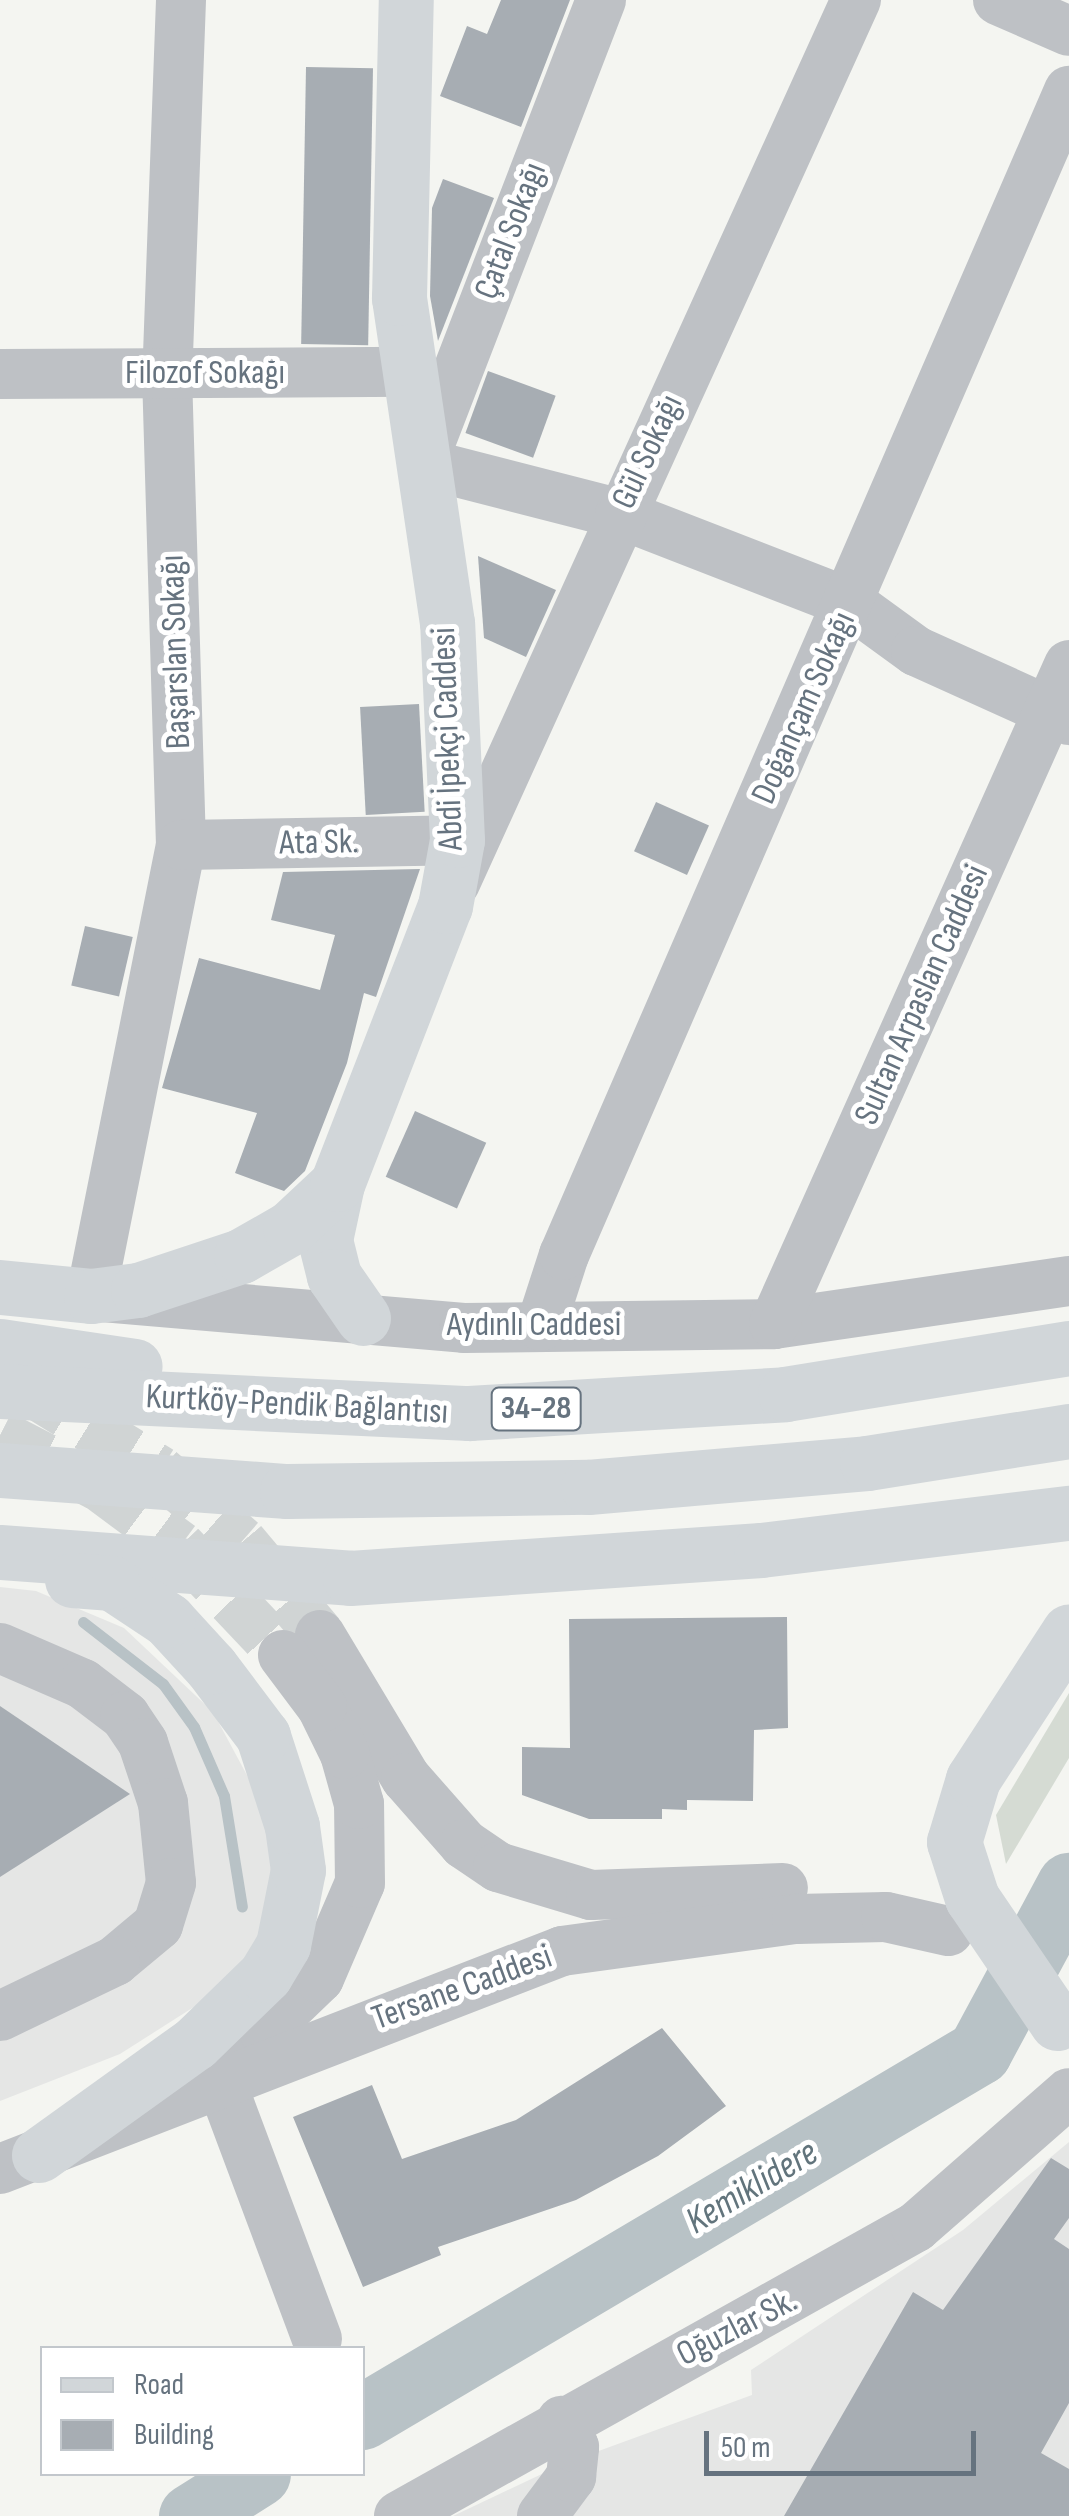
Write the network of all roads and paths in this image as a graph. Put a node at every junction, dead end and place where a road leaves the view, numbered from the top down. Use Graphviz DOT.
graph roads {
  1 [pos="180,0"];
  2 [pos="406,0"];
  3 [pos="600,0"];
  4 [pos="856,0"];
  5 [pos="998,0"];
  6 [pos="1069,31"];
  7 [pos="1069,91"];
  8 [pos="410,372"];
  9 [pos="0,374"];
  10 [pos="167,374"];
  11 [pos="422,463"];
  12 [pos="620,514"];
  13 [pos="850,603"];
  14 [pos="1069,665"];
  15 [pos="1059,716"];
  16 [pos="456,840"];
  17 [pos="181,845"];
  18 [pos="446,906"];
  19 [pos="337,1184"];
  20 [pos="1068,1280"];
  21 [pos="0,1286"];
  22 [pos="91,1296"];
  23 [pos="363,1318"];
  24 [pos="774,1324"];
  25 [pos="541,1326"];
  26 [pos="0,1346"];
  27 [pos="1069,1348"];
  28 [pos="0,1391"];
  29 [pos="470,1414"];
  30 [pos="1069,1430"];
  31 [pos="0,1470"];
  32 [pos="1069,1513"];
  33 [pos="0,1552"];
  34 [pos="0,1569"];
  35 [pos="1069,1631"];
  36 [pos="0,1648"];
  37 [pos="960,1915"];
  38 [pos="0,2016"];
  39 [pos="1063,2028"];
  40 [pos="221,2082"];
  41 [pos="1064,2101"];
  42 [pos="112,2126"];
  43 [pos="20,2162"];
  44 [pos="317,2339"];
  45 [pos="562,2421"];
  46 [pos="399,2516"];
  47 [pos="542,2516"];
  1 -- 10 [label="street, Başarslan Sokağı"];
  2 -- 8 [label="main road, Abdi İpekçi Caddesi"];
  3 -- 11 [label="street, Çatal Sokağı"];
  4 -- 12 [label="street, Gül Sokağı"];
  5 -- 6 [label="street"];
  7 -- 13 [label="street, Doğançam Sokağı"];
  8 -- 10 [label="street, Filozof Sokağı"];
  8 -- 11 [label="main road, Abdi İpekçi Caddesi"];
  9 -- 10 [label="street, Filozof Sokağı"];
  10 -- 17 [label="street, Başarslan Sokağı"];
  11 -- 12 [label="street"];
  11 -- 16 [label="main road, Abdi İpekçi Caddesi"];
  12 -- 13 [label="street"];
  12 -- 18 [label="street, Gül Sokağı"];
  13 -- 15 [label="street"];
  13 -- 25 [label="street, Doğançam Sokağı"];
  14 -- 15 [label="street, Sultan Arpaslan Caddesi"];
  15 -- 24 [label="street, Sultan Arpaslan Caddesi"];
  16 -- 17 [label="street, Ata Sk."];
  16 -- 18 [label="main road, Abdi İpekçi Caddesi"];
  17 -- 22 [label="street, Başarslan Sokağı"];
  18 -- 19 [label="main road, Abdi İpekçi Caddesi"];
  19 -- 22 [label="main road, Abdi İpekçi Caddesi"];
  19 -- 23 [label="main road"];
  20 -- 24 [label="street, Aydınlı Caddesi"];
  21 -- 22 [label="main road, Aydınlı Caddesi"];
  22 -- 23 [label="street, Aydınlı Caddesi"];
  23 -- 25 [label="street, Aydınlı Caddesi"];
  24 -- 25 [label="street, Aydınlı Caddesi"];
  26 -- 29 [label="main road"];
  27 -- 29 [label="main road, Kurtköy-Pendik Bağlantısı / 34-28"];
  28 -- 29 [label="main road, Kurtköy-Pendik Bağlantısı / 34-28"];
  30 -- 31 [label="main road, 34-28"];
  32 -- 33 [label="main road"];
  34 -- 43 [label="main road"];
  35 -- 37 [label="main road"];
  36 -- 38 [label="street"];
  37 -- 39 [label="main road"];
  37 -- 40 [label="street, Tersane Caddesi"];
  37 -- 42 [label="street"];
  40 -- 42 [label="street, Tersane Caddesi"];
  40 -- 44 [label="street"];
  41 -- 45 [label="street, Oğuzlar Sk."];
  42 -- 43 [label="street, Tersane Caddesi"];
  45 -- 46 [label="street, Oğuzlar Sk."];
  45 -- 47 [label="street"];
}
